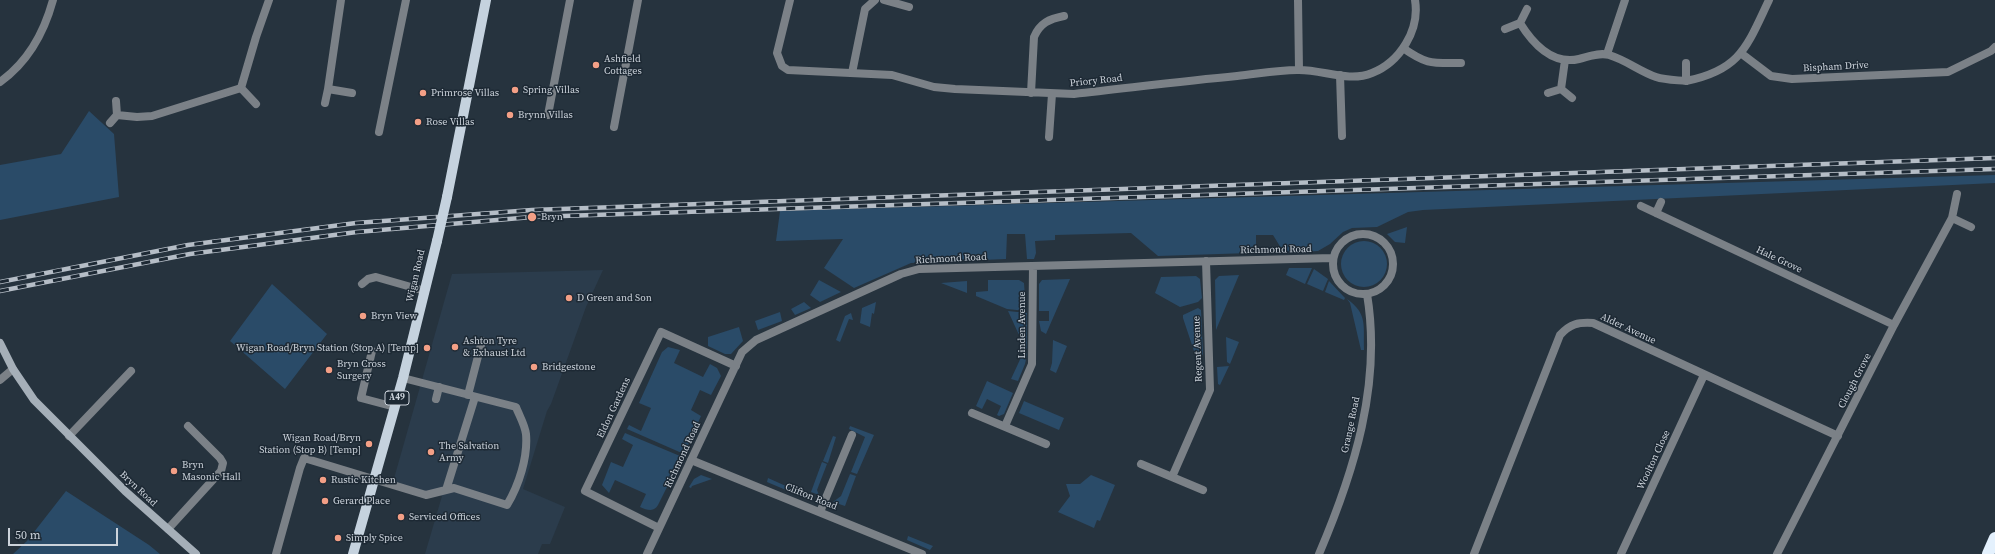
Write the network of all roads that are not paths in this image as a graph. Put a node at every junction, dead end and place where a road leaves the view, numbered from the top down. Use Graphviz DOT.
graph roads {
  1 [pos="53,0"];
  2 [pos="269,0"];
  3 [pos="341,0"];
  4 [pos="406,0"];
  5 [pos="486,0"];
  6 [pos="570,0"];
  7 [pos="638,0"];
  8 [pos="790,0"];
  9 [pos="875,0"];
  10 [pos="884,0"];
  11 [pos="1298,0"];
  12 [pos="1415,0"];
  13 [pos="1625,0"];
  14 [pos="1769,0"];
  15 [pos="909,7"];
  16 [pos="1527,9"];
  17 [pos="1064,16"];
  18 [pos="1520,24"];
  19 [pos="1505,29"];
  20 [pos="1995,47"];
  21 [pos="1403,48"];
  22 [pos="1607,54"];
  23 [pos="1742,54"];
  24 [pos="1565,60"];
  25 [pos="1461,63"];
  26 [pos="1686,63"];
  27 [pos="1299,69"];
  28 [pos="852,73"];
  29 [pos="1340,75"];
  30 [pos="1686,81"];
  31 [pos="0,82"];
  32 [pos="241,88"];
  33 [pos="328,88"];
  34 [pos="1561,89"];
  35 [pos="352,93"];
  36 [pos="1032,93"];
  37 [pos="1548,93"];
  38 [pos="1052,94"];
  39 [pos="1572,98"];
  40 [pos="116,101"];
  41 [pos="326,103"];
  42 [pos="256,104"];
  43 [pos="117,115"];
  44 [pos="548,115"];
  45 [pos="110,123"];
  46 [pos="614,127"];
  47 [pos="379,132"];
  48 [pos="1342,136"];
  49 [pos="1049,137"];
  50 [pos="1957,194"];
  51 [pos="1661,202"];
  52 [pos="1641,206"];
  53 [pos="1656,213"];
  54 [pos="1952,218"];
  55 [pos="1972,227"];
  56 [pos="1332,258"];
  57 [pos="1206,261"];
  58 [pos="1032,266"];
  59 [pos="362,284"];
  60 [pos="425,291"];
  61 [pos="1367,294"];
  62 [pos="1894,325"];
  63 [pos="482,341"];
  64 [pos="0,343"];
  65 [pos="372,352"];
  66 [pos="736,366"];
  67 [pos="13,369"];
  68 [pos="131,371"];
  69 [pos="1704,375"];
  70 [pos="403,378"];
  71 [pos="0,380"];
  72 [pos="439,388"];
  73 [pos="471,396"];
  74 [pos="436,399"];
  75 [pos="395,407"];
  76 [pos="972,413"];
  77 [pos="188,426"];
  78 [pos="1005,426"];
  79 [pos="852,435"];
  80 [pos="69,436"];
  81 [pos="1838,436"];
  82 [pos="1046,444"];
  83 [pos="691,460"];
  84 [pos="1142,464"];
  85 [pos="1172,477"];
  86 [pos="375,479"];
  87 [pos="446,490"];
  88 [pos="1204,490"];
  89 [pos="820,512"];
  90 [pos="659,528"];
  91 [pos="168,529"];
  92 [pos="1995,538"];
  93 [pos="196,554"];
  94 [pos="276,554"];
  95 [pos="353,554"];
  96 [pos="647,554"];
  97 [pos="922,554"];
  98 [pos="1319,554"];
  99 [pos="1474,554"];
  100 [pos="1622,554"];
  101 [pos="1777,554"];
  102 [pos="1988,554"];
  1 -- 31 [label="street"];
  2 -- 32 [label="street"];
  3 -- 33 [label="street"];
  4 -- 47 [label="street"];
  5 -- 60 [label="main road, Wigan Road / A49, bridge"];
  6 -- 44 [label="street"];
  7 -- 46 [label="street"];
  8 -- 28 [label="street, Priory Road"];
  9 -- 28 [label="street"];
  10 -- 15 [label="street"];
  11 -- 27 [label="street"];
  12 -- 21 [label="street, Priory Road"];
  13 -- 22 [label="street"];
  14 -- 23 [label="street"];
  16 -- 18 [label="street"];
  17 -- 36 [label="street"];
  18 -- 19 [label="street"];
  18 -- 24 [label="street"];
  20 -- 23 [label="street, Bispham Drive"];
  21 -- 25 [label="street"];
  21 -- 29 [label="street, Priory Road"];
  22 -- 24 [label="street"];
  22 -- 30 [label="street"];
  23 -- 30 [label="street"];
  24 -- 34 [label="street"];
  26 -- 30 [label="street"];
  27 -- 29 [label="street, Priory Road"];
  27 -- 38 [label="street, Priory Road"];
  28 -- 36 [label="street, Priory Road"];
  29 -- 48 [label="street"];
  32 -- 42 [label="street"];
  32 -- 43 [label="street"];
  33 -- 35 [label="street"];
  33 -- 41 [label="street"];
  34 -- 37 [label="street"];
  34 -- 39 [label="street"];
  36 -- 38 [label="street, Priory Road"];
  38 -- 49 [label="street"];
  40 -- 43 [label="street"];
  43 -- 45 [label="street"];
  50 -- 54 [label="street, Clough Grove"];
  51 -- 53 [label="street"];
  52 -- 53 [label="street, Hale Grove"];
  53 -- 62 [label="street, Hale Grove"];
  54 -- 55 [label="street"];
  54 -- 62 [label="street, Clough Grove"];
  56 -- 57 [label="street, Richmond Road"];
  56 -- 61 [label="street"];
  56 -- 61 [label="street"];
  57 -- 58 [label="street, Richmond Road"];
  57 -- 85 [label="street, Regent Avenue"];
  58 -- 66 [label="street, Richmond Road"];
  58 -- 78 [label="street, Linden Avenue"];
  59 -- 60 [label="street"];
  60 -- 70 [label="main road, Wigan Road / A49"];
  61 -- 98 [label="street, Grange Road"];
  62 -- 81 [label="street, Clough Grove"];
  63 -- 73 [label="street"];
  64 -- 67 [label="main road, Bryn Road"];
  65 -- 75 [label="street"];
  66 -- 83 [label="street, Richmond Road"];
  66 -- 90 [label="street, Eldon Gardens"];
  67 -- 71 [label="street"];
  67 -- 80 [label="main road, Bryn Road"];
  68 -- 80 [label="street"];
  69 -- 81 [label="street, Alder Avenue"];
  69 -- 99 [label="street, Alder Avenue"];
  69 -- 100 [label="street, Woolton Close"];
  70 -- 72 [label="street"];
  70 -- 75 [label="main road, Wigan Road / A49"];
  72 -- 73 [label="street"];
  72 -- 74 [label="street"];
  73 -- 87 [label="street"];
  73 -- 87 [label="street"];
  75 -- 86 [label="main road, Wigan Road / A49"];
  76 -- 78 [label="street"];
  77 -- 91 [label="street"];
  78 -- 82 [label="street"];
  79 -- 89 [label="street"];
  80 -- 91 [label="main road, Bryn Road"];
  81 -- 101 [label="street, Clough Grove"];
  83 -- 89 [label="street, Clifton Road"];
  83 -- 90 [label="street, Richmond Road"];
  84 -- 85 [label="street"];
  85 -- 88 [label="street"];
  86 -- 87 [label="street"];
  86 -- 94 [label="street"];
  86 -- 95 [label="main road, Wigan Road / A49"];
  89 -- 97 [label="street, Clifton Road"];
  90 -- 96 [label="street, Richmond Road"];
  91 -- 93 [label="main road, Bryn Road"];
  92 -- 102 [label="highway"];
}
